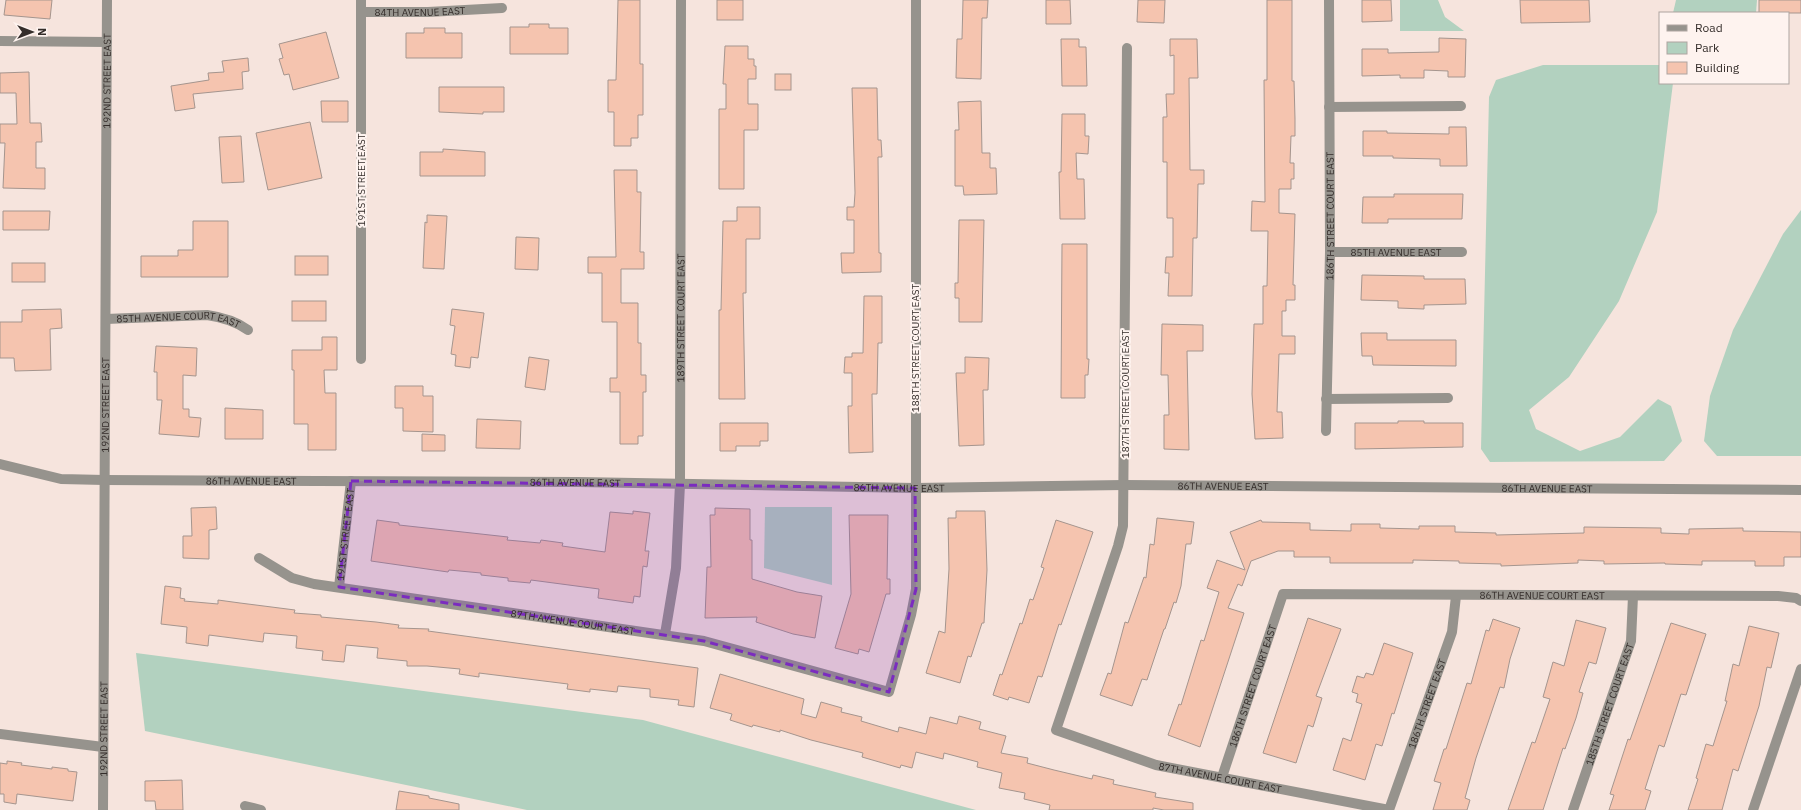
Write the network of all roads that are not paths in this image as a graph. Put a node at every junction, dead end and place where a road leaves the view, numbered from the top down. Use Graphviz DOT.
graph roads {
  1 [pos="107,0"];
  2 [pos="362,0"];
  3 [pos="681,0"];
  4 [pos="916,0"];
  5 [pos="1329,0"];
  6 [pos="502,8"];
  7 [pos="362,12"];
  8 [pos="0,40"];
  9 [pos="107,42"];
  10 [pos="1128,48"];
  11 [pos="1461,106"];
  12 [pos="1329,107"];
  13 [pos="1330,252"];
  14 [pos="1462,252"];
  15 [pos="106,319"];
  16 [pos="248,330"];
  17 [pos="361,359"];
  18 [pos="1448,398"];
  19 [pos="1326,399"];
  20 [pos="1326,432"];
  21 [pos="0,464"];
  22 [pos="104,480"];
  23 [pos="351,481"];
  24 [pos="680,484"];
  25 [pos="1124,485"];
  26 [pos="915,488"];
  27 [pos="1801,490"];
  28 [pos="259,558"];
  29 [pos="339,586"];
  30 [pos="1283,594"];
  31 [pos="1456,596"];
  32 [pos="1633,596"];
  33 [pos="1801,600"];
  34 [pos="665,634"];
  35 [pos="1801,669"];
  36 [pos="1798,688"];
  37 [pos="889,692"];
  38 [pos="1056,730"];
  39 [pos="0,734"];
  40 [pos="103,747"];
  41 [pos="1222,777"];
  42 [pos="245,806"];
  43 [pos="103,810"];
  44 [pos="261,810"];
  45 [pos="1389,810"];
  46 [pos="1573,810"];
  47 [pos="1753,810"];
  1 -- 9 [label="street, 192ND STREET EAST"];
  2 -- 7 [label="street, 191ST STREET EAST"];
  3 -- 24 [label="street, 189TH STREET COURT EAST"];
  4 -- 26 [label="street, 188TH STREET COURT EAST"];
  5 -- 12 [label="street, 186TH STREET COURT EAST"];
  6 -- 7 [label="street, 84TH AVENUE EAST"];
  7 -- 17 [label="street, 191ST STREET EAST"];
  8 -- 9 [label="street"];
  9 -- 15 [label="street, 192ND STREET EAST"];
  10 -- 25 [label="street, 187TH STREET COURT EAST"];
  11 -- 12 [label="street"];
  12 -- 13 [label="street, 186TH STREET COURT EAST"];
  13 -- 14 [label="street, 85TH AVENUE EAST"];
  13 -- 19 [label="street, 186TH STREET COURT EAST"];
  15 -- 16 [label="street, 85TH AVENUE COURT EAST"];
  15 -- 22 [label="street, 192ND STREET EAST"];
  18 -- 19 [label="street"];
  19 -- 20 [label="street, 186TH STREET COURT EAST"];
  21 -- 22 [label="street, 86TH AVENUE EAST"];
  22 -- 23 [label="street, 86TH AVENUE EAST"];
  22 -- 40 [label="street, 192ND STREET EAST"];
  23 -- 24 [label="street, 86TH AVENUE EAST"];
  23 -- 29 [label="street, 191ST STREET EAST"];
  24 -- 26 [label="street, 86TH AVENUE EAST"];
  24 -- 34 [label="street, 189TH STREET COURT EAST"];
  25 -- 26 [label="street, 86TH AVENUE EAST"];
  25 -- 27 [label="street, 86TH AVENUE EAST"];
  25 -- 38 [label="street, 187TH STREET COURT EAST"];
  26 -- 37 [label="street, 188TH STREET COURT EAST"];
  28 -- 29 [label="street, 87TH AVENUE COURT EAST"];
  29 -- 34 [label="street, 87TH AVENUE COURT EAST"];
  30 -- 31 [label="street, 86TH AVENUE COURT EAST"];
  30 -- 41 [label="street, 186TH STREET COURT EAST"];
  31 -- 32 [label="street, 86TH AVENUE COURT EAST"];
  31 -- 45 [label="street, 186TH STREET EAST"];
  32 -- 33 [label="street, 86TH AVENUE COURT EAST"];
  32 -- 46 [label="street, 185TH STREET COURT EAST"];
  34 -- 37 [label="street, 87TH AVENUE COURT EAST"];
  35 -- 36 [label="street"];
  36 -- 47 [label="street"];
  38 -- 41 [label="street, 87TH AVENUE COURT EAST"];
  39 -- 40 [label="street"];
  40 -- 43 [label="street, 192ND STREET EAST"];
  41 -- 45 [label="street, 87TH AVENUE COURT EAST"];
  42 -- 44 [label="street"];
}
